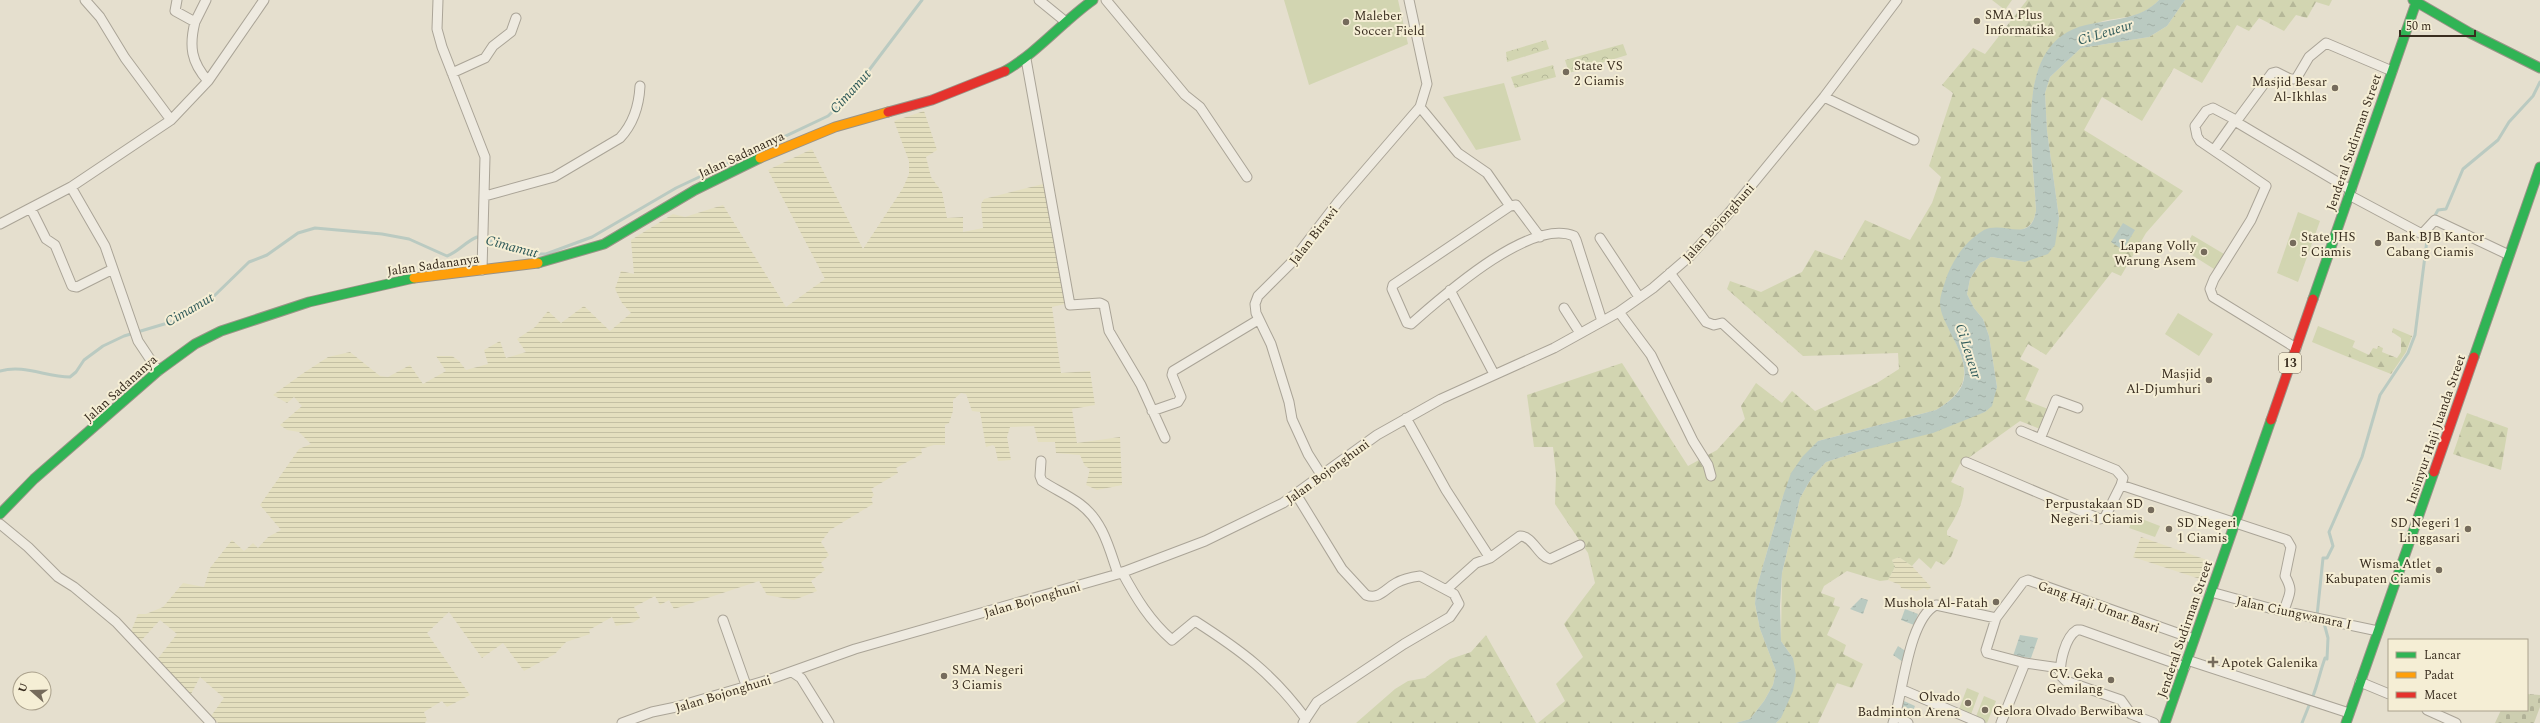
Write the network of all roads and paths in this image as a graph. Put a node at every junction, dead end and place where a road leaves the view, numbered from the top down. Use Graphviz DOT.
graph roads {
  1 [pos="177,0"];
  2 [pos="206,0"];
  3 [pos="264,0"];
  4 [pos="438,0"];
  5 [pos="1039,0"];
  6 [pos="1093,0"];
  7 [pos="1106,0"];
  8 [pos="1409,0"];
  9 [pos="1897,0"];
  10 [pos="87,1"];
  11 [pos="2415,1"];
  12 [pos="516,18"];
  13 [pos="195,22"];
  14 [pos="1066,22"];
  15 [pos="1026,59"];
  16 [pos="2540,68"];
  17 [pos="2392,71"];
  18 [pos="452,73"];
  19 [pos="208,81"];
  20 [pos="640,86"];
  21 [pos="1824,97"];
  22 [pos="1420,107"];
  23 [pos="2236,119"];
  24 [pos="172,120"];
  25 [pos="1914,140"];
  26 [pos="2214,150"];
  27 [pos="2540,167"];
  28 [pos="1247,177"];
  29 [pos="2537,182"];
  30 [pos="71,187"];
  31 [pos="2350,192"];
  32 [pos="485,196"];
  33 [pos="1510,206"];
  34 [pos="31,209"];
  35 [pos="0,224"];
  36 [pos="1540,237"];
  37 [pos="1600,238"];
  38 [pos="2509,256"];
  39 [pos="113,269"];
  40 [pos="482,270"];
  41 [pos="1670,272"];
  42 [pos="1450,290"];
  43 [pos="1639,298"];
  44 [pos="1564,308"];
  45 [pos="1619,312"];
  46 [pos="1258,320"];
  47 [pos="1602,321"];
  48 [pos="1580,333"];
  49 [pos="2296,348"];
  50 [pos="1773,370"];
  51 [pos="158,372"];
  52 [pos="1494,374"];
  53 [pos="2078,408"];
  54 [pos="1152,411"];
  55 [pos="1406,418"];
  56 [pos="2021,431"];
  57 [pos="1165,438"];
  58 [pos="2040,439"];
  59 [pos="1041,461"];
  60 [pos="1966,462"];
  61 [pos="1322,476"];
  62 [pos="1711,476"];
  63 [pos="2121,485"];
  64 [pos="1296,494"];
  65 [pos="0,514"];
  66 [pos="2235,523"];
  67 [pos="0,524"];
  68 [pos="1580,545"];
  69 [pos="1490,558"];
  70 [pos="1120,573"];
  71 [pos="1447,589"];
  72 [pos="2211,592"];
  73 [pos="2284,611"];
  74 [pos="1996,618"];
  75 [pos="723,620"];
  76 [pos="2378,631"];
  77 [pos="2194,639"];
  78 [pos="2025,663"];
  79 [pos="2186,664"];
  80 [pos="2060,668"];
  81 [pos="792,672"];
  82 [pos="2360,682"];
  83 [pos="746,685"];
  84 [pos="1903,690"];
  85 [pos="2388,694"];
  86 [pos="2429,711"];
  87 [pos="2349,713"];
  88 [pos="1894,720"];
  89 [pos="1304,721"];
  90 [pos="211,723"];
  91 [pos="622,723"];
  92 [pos="829,723"];
  93 [pos="1908,723"];
  94 [pos="1980,723"];
  95 [pos="2000,723"];
  96 [pos="2154,723"];
  97 [pos="2165,723"];
  98 [pos="2346,723"];
  99 [pos="2456,723"];
  1 -- 13 [label="street"];
  2 -- 13 [label="street"];
  3 -- 19 [label="street"];
  4 -- 18 [label="street"];
  5 -- 14 [label="street"];
  6 -- 14 [label="main road, Jalan Sadananya"];
  7 -- 28 [label="street"];
  8 -- 22 [label="street, Jalan Birawi"];
  9 -- 21 [label="street, Jalan Bojonghuni"];
  10 -- 24 [label="street"];
  11 -- 16 [label="main road"];
  11 -- 17 [label="main road, Jenderal Sudirman Street / 13"];
  12 -- 18 [label="street"];
  13 -- 19 [label="street"];
  14 -- 15 [label="main road, Jalan Sadananya"];
  15 -- 40 [label="main road, Jalan Sadananya"];
  15 -- 54 [label="street"];
  17 -- 23 [label="street"];
  17 -- 31 [label="main road, Jenderal Sudirman Street / 13"];
  18 -- 32 [label="street"];
  19 -- 24 [label="street"];
  20 -- 32 [label="street"];
  21 -- 25 [label="street"];
  21 -- 41 [label="street, Jalan Bojonghuni"];
  22 -- 33 [label="street"];
  22 -- 46 [label="street, Jalan Birawi"];
  23 -- 26 [label="street"];
  23 -- 26 [label="street"];
  23 -- 31 [label="street"];
  24 -- 30 [label="street"];
  26 -- 49 [label="street"];
  27 -- 29 [label="main road, Insinyur Haji Juanda Street"];
  29 -- 38 [label="main road, Insinyur Haji Juanda Street"];
  30 -- 34 [label="street"];
  30 -- 39 [label="street"];
  31 -- 38 [label="street"];
  31 -- 49 [label="main road, Jenderal Sudirman Street / 13"];
  32 -- 40 [label="street"];
  33 -- 36 [label="street"];
  33 -- 42 [label="street"];
  34 -- 35 [label="street"];
  34 -- 39 [label="street"];
  36 -- 42 [label="street"];
  36 -- 47 [label="street"];
  37 -- 43 [label="street"];
  38 -- 76 [label="main road, Insinyur Haji Juanda Street"];
  39 -- 51 [label="street"];
  40 -- 51 [label="main road, Jalan Sadananya"];
  41 -- 43 [label="street, Jalan Bojonghuni"];
  41 -- 50 [label="street"];
  42 -- 52 [label="street"];
  43 -- 45 [label="street, Jalan Bojonghuni"];
  44 -- 48 [label="street"];
  45 -- 47 [label="street, Jalan Bojonghuni"];
  45 -- 62 [label="street"];
  46 -- 54 [label="street"];
  46 -- 61 [label="street, Jalan Birawi"];
  47 -- 48 [label="street, Jalan Bojonghuni"];
  48 -- 52 [label="street, Jalan Bojonghuni"];
  49 -- 66 [label="main road, Jenderal Sudirman Street / 13"];
  51 -- 65 [label="main road, Jalan Sadananya"];
  52 -- 55 [label="street, Jalan Bojonghuni"];
  53 -- 58 [label="street"];
  54 -- 57 [label="street"];
  55 -- 61 [label="street, Jalan Bojonghuni"];
  55 -- 69 [label="street"];
  56 -- 58 [label="street"];
  58 -- 63 [label="street"];
  59 -- 70 [label="street"];
  60 -- 63 [label="street"];
  61 -- 64 [label="street, Jalan Bojonghuni"];
  63 -- 66 [label="street"];
  64 -- 70 [label="street, Jalan Bojonghuni"];
  64 -- 71 [label="street"];
  66 -- 72 [label="main road, Jenderal Sudirman Street / 13"];
  66 -- 73 [label="street"];
  67 -- 90 [label="street"];
  68 -- 69 [label="street"];
  69 -- 71 [label="street"];
  70 -- 81 [label="street, Jalan Bojonghuni"];
  70 -- 89 [label="street"];
  71 -- 89 [label="street"];
  72 -- 73 [label="street, Jalan Ciungwanara I"];
  72 -- 77 [label="main road, Jenderal Sudirman Street / 13"];
  73 -- 76 [label="street, Jalan Ciungwanara I"];
  74 -- 77 [label="street, Gang Haji Umar Basri"];
  74 -- 78 [label="street"];
  74 -- 84 [label="street"];
  75 -- 83 [label="street"];
  76 -- 82 [label="main road, Insinyur Haji Juanda Street"];
  77 -- 79 [label="main road, Jenderal Sudirman Street / 13"];
  78 -- 80 [label="street"];
  78 -- 95 [label="street"];
  79 -- 80 [label="street"];
  79 -- 87 [label="street"];
  79 -- 97 [label="main road, Jenderal Sudirman Street / 13"];
  80 -- 96 [label="street"];
  81 -- 83 [label="street, Jalan Bojonghuni"];
  81 -- 92 [label="street"];
  82 -- 85 [label="street"];
  82 -- 87 [label="main road, Insinyur Haji Juanda Street"];
  83 -- 91 [label="street, Jalan Bojonghuni"];
  84 -- 88 [label="street"];
  84 -- 94 [label="street"];
  86 -- 99 [label="street"];
  87 -- 98 [label="main road, Insinyur Haji Juanda Street"];
  88 -- 93 [label="street"];
}
